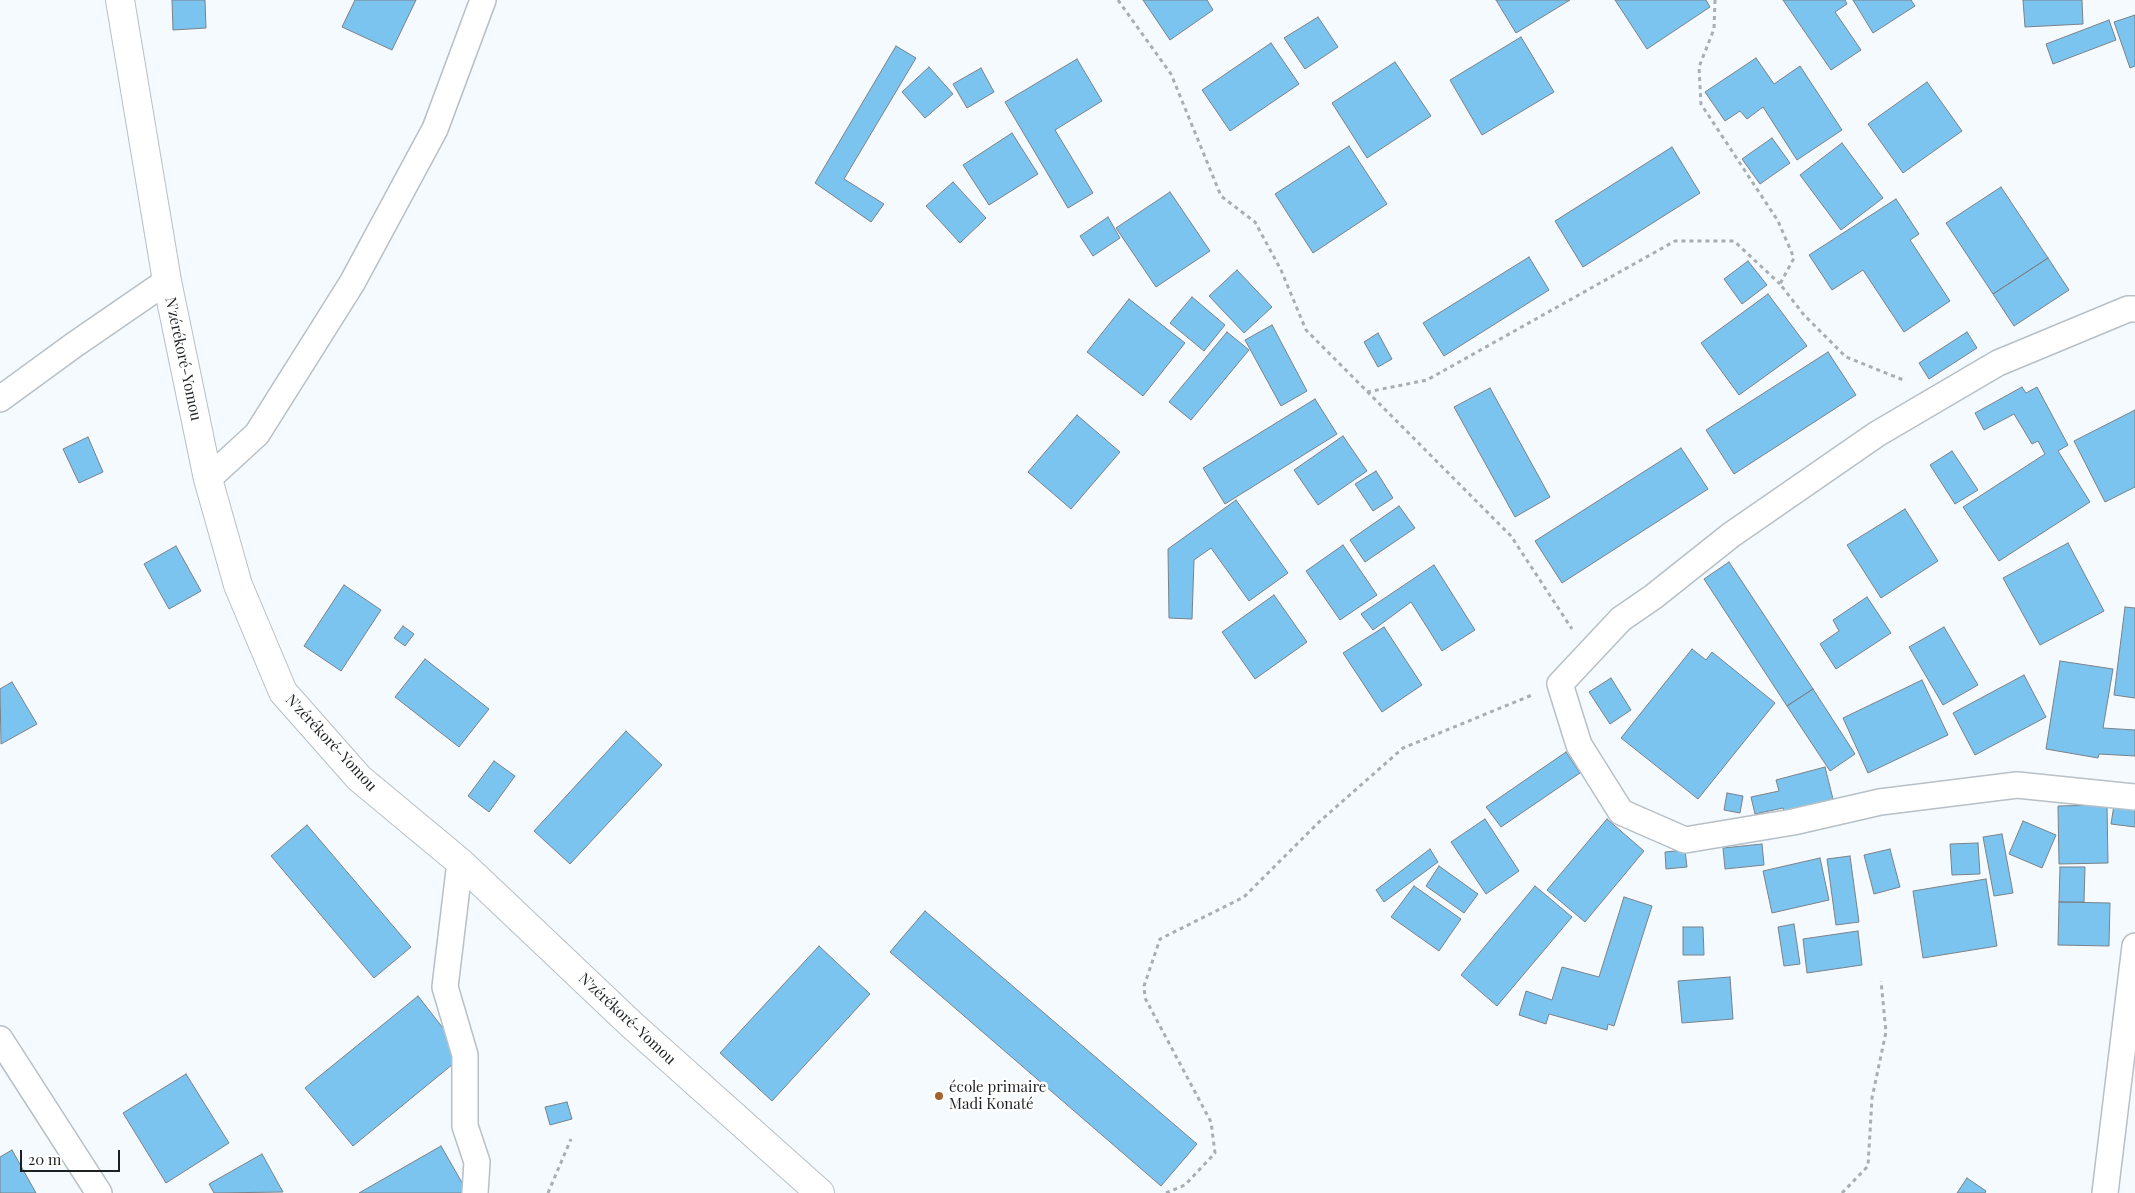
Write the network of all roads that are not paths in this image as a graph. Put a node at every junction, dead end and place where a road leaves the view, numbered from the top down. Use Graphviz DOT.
graph roads {
  1 [pos="120,0"];
  2 [pos="483,0"];
  3 [pos="167,281"];
  4 [pos="2135,309"];
  5 [pos="0,399"];
  6 [pos="208,479"];
  7 [pos="2135,796"];
  8 [pos="460,862"];
  9 [pos="2135,946"];
  10 [pos="0,1039"];
  11 [pos="99,1193"];
  12 [pos="475,1193"];
  13 [pos="820,1193"];
  14 [pos="2105,1193"];
  1 -- 3 [label="highway, N'zérékoré-Yomou"];
  2 -- 6 [label="street"];
  3 -- 5 [label="street"];
  3 -- 6 [label="highway, N'zérékoré-Yomou"];
  4 -- 7 [label="street"];
  6 -- 8 [label="highway, N'zérékoré-Yomou"];
  8 -- 12 [label="street"];
  8 -- 13 [label="highway, N'zérékoré-Yomou"];
  9 -- 14 [label="street"];
  10 -- 11 [label="street"];
}
